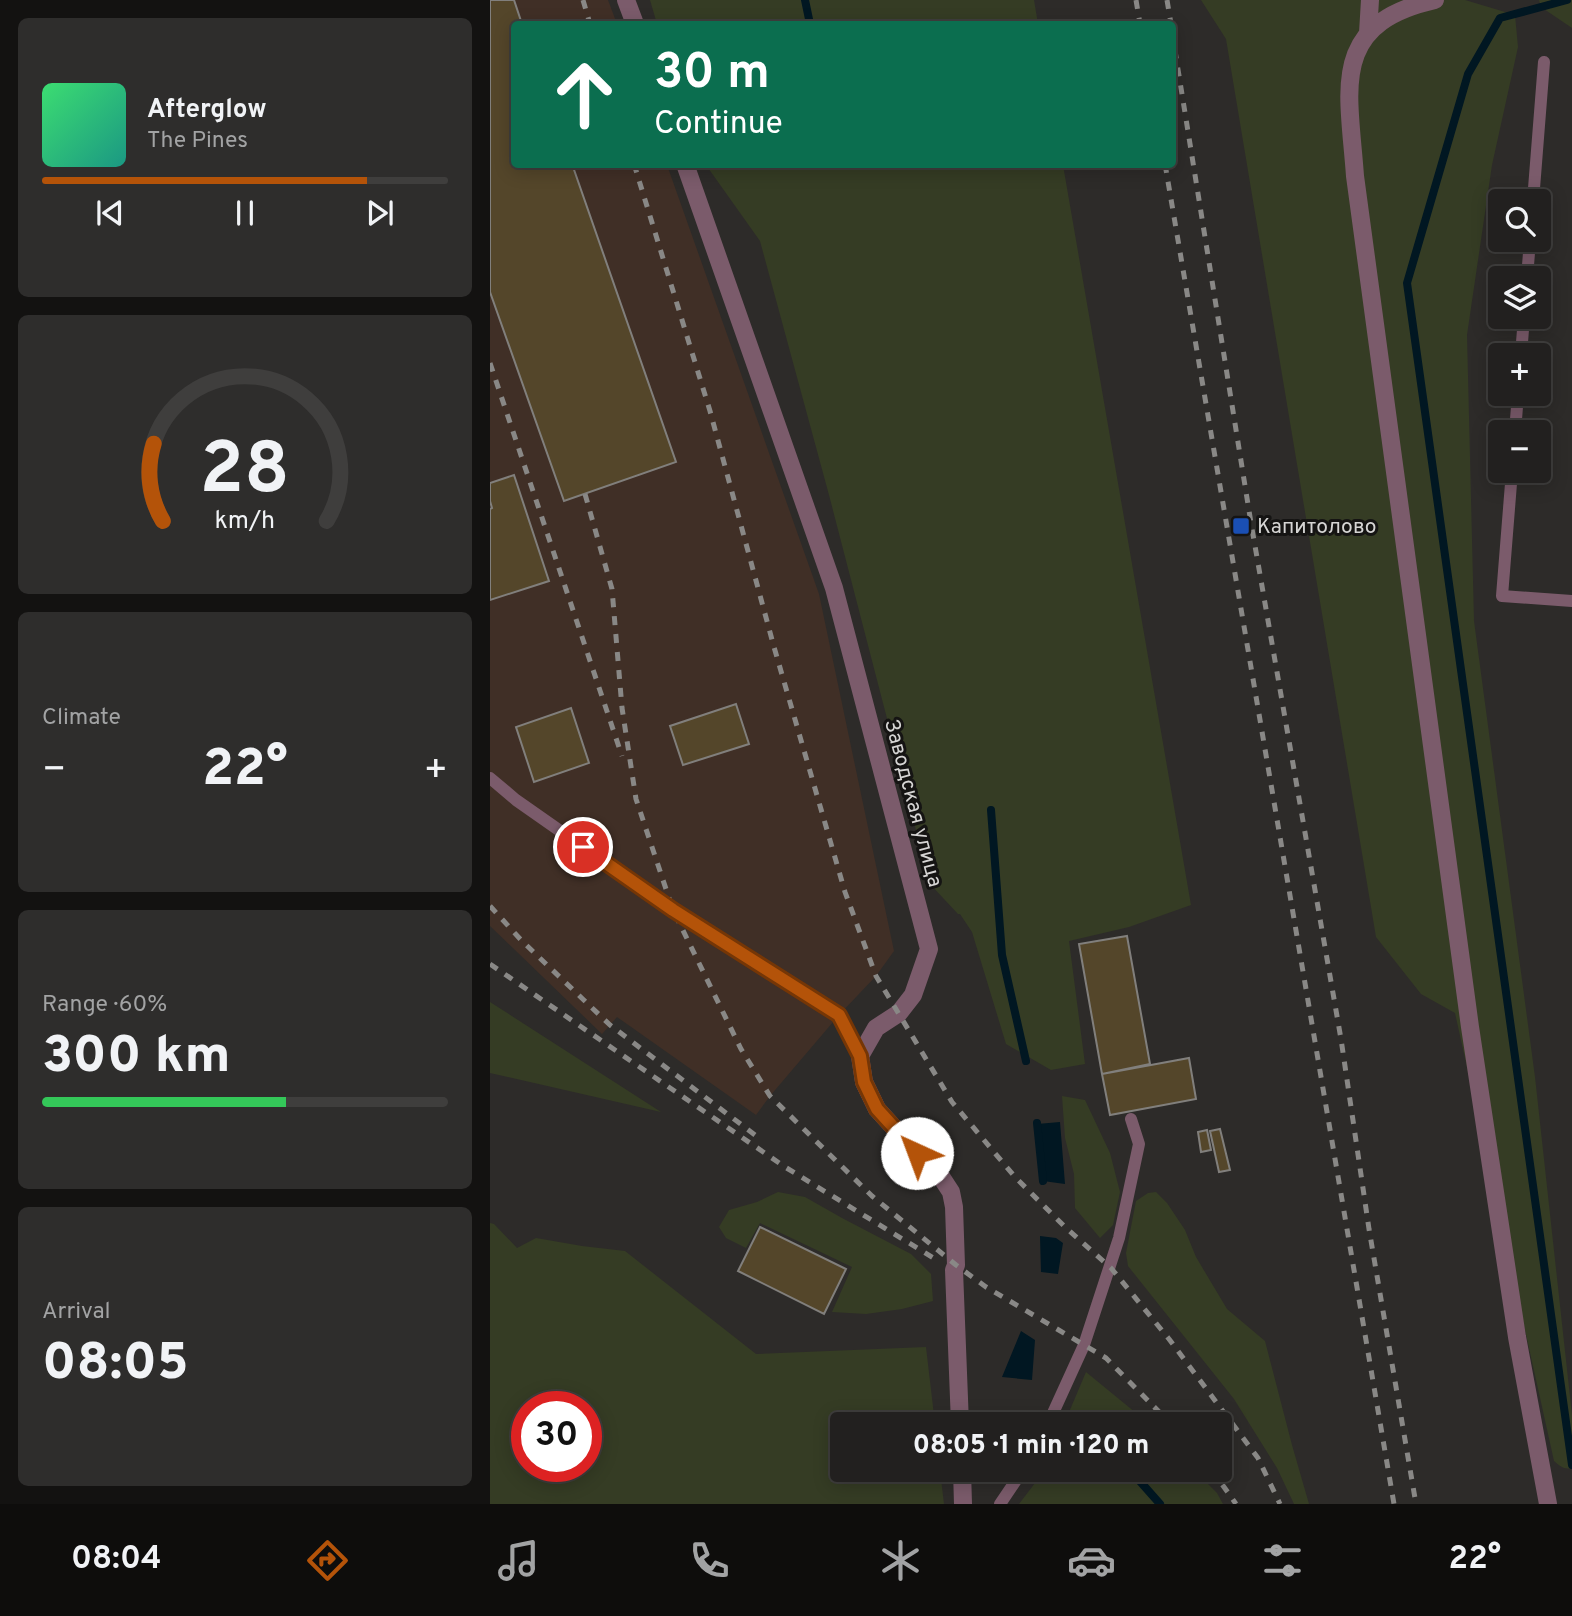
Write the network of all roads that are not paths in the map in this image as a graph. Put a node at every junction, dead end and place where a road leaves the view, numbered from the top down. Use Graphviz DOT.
graph roads {
  1 [pos="626,0"];
  2 [pos="1370,0"];
  3 [pos="1435,0"];
  4 [pos="634,21"];
  5 [pos="1368,33"];
  6 [pos="1544,62"];
  7 [pos="686,168"];
  8 [pos="1534,189"];
  9 [pos="1511,483"];
  10 [pos="1572,601"];
  11 [pos="490,778"];
  12 [pos="860,1056"];
  13 [pos="1131,1119"];
  14 [pos="960,1412"];
  15 [pos="1053,1412"];
  16 [pos="962,1482"];
  17 [pos="1015,1482"];
  18 [pos="963,1504"];
  19 [pos="1000,1504"];
  20 [pos="1548,1504"];
  1 -- 4 [label="street"];
  2 -- 5 [label="street"];
  3 -- 5 [label="street"];
  5 -- 20 [label="street"];
  6 -- 8 [label="lane"];
  7 -- 12 [label="street, Заводская улица"];
  9 -- 10 [label="lane"];
  11 -- 12 [label="lane"];
  12 -- 14 [label="street"];
  13 -- 15 [label="lane"];
  16 -- 18 [label="street"];
  17 -- 19 [label="lane"];
}
